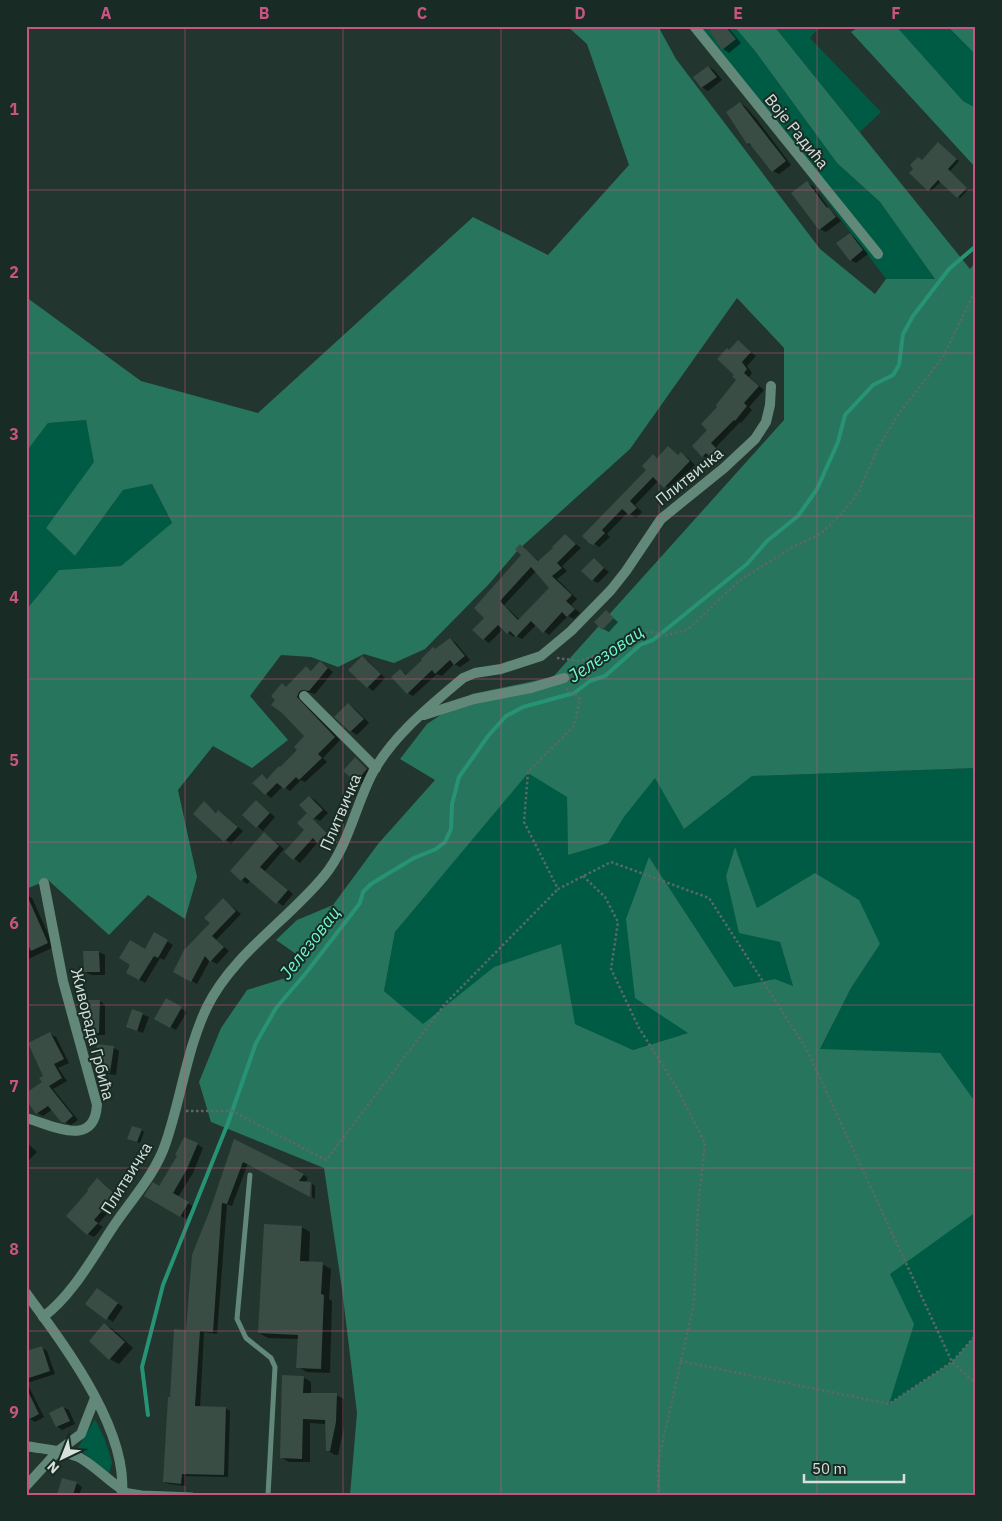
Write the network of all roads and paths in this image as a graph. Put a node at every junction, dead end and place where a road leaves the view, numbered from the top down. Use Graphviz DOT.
graph roads {
  1 [pos="694,26"];
  2 [pos="878,254"];
  3 [pos="976,289"];
  4 [pos="771,386"];
  5 [pos="541,656"];
  6 [pos="564,678"];
  7 [pos="551,682"];
  8 [pos="304,696"];
  9 [pos="421,716"];
  10 [pos="376,768"];
  11 [pos="583,876"];
  12 [pos="44,883"];
  13 [pos="558,889"];
  14 [pos="175,1110"];
  15 [pos="26,1118"];
  16 [pos="250,1175"];
  17 [pos="26,1293"];
  18 [pos="43,1316"];
  19 [pos="976,1335"];
  20 [pos="680,1361"];
  21 [pos="952,1362"];
  22 [pos="976,1384"];
  23 [pos="95,1398"];
  24 [pos="26,1446"];
  25 [pos="58,1452"];
  26 [pos="26,1486"];
  27 [pos="122,1492"];
  28 [pos="176,1494"];
  29 [pos="192,1495"];
  30 [pos="268,1495"];
  31 [pos="658,1495"];
  1 -- 2 [label="street, Воје Радића"];
  3 -- 5 [label="path"];
  4 -- 5 [label="street, Плитвичка"];
  5 -- 9 [label="street, Плитвичка"];
  6 -- 7 [label="street"];
  7 -- 9 [label="street"];
  7 -- 13 [label="path"];
  8 -- 10 [label="street"];
  9 -- 10 [label="street, Плитвичка"];
  10 -- 14 [label="street, Плитвичка"];
  11 -- 13 [label="path"];
  11 -- 20 [label="path"];
  11 -- 21 [label="path"];
  12 -- 15 [label="street, Живорада Грбића"];
  13 -- 14 [label="path"];
  14 -- 18 [label="street, Плитвичка"];
  16 -- 30 [label="lane"];
  17 -- 18 [label="street"];
  18 -- 23 [label="street"];
  19 -- 21 [label="path"];
  20 -- 21 [label="path"];
  20 -- 31 [label="path"];
  21 -- 22 [label="path"];
  23 -- 25 [label="street"];
  23 -- 27 [label="street"];
  24 -- 25 [label="street"];
  25 -- 26 [label="street"];
  25 -- 27 [label="street"];
  27 -- 28 [label="lane"];
  28 -- 29 [label="lane"];
}
